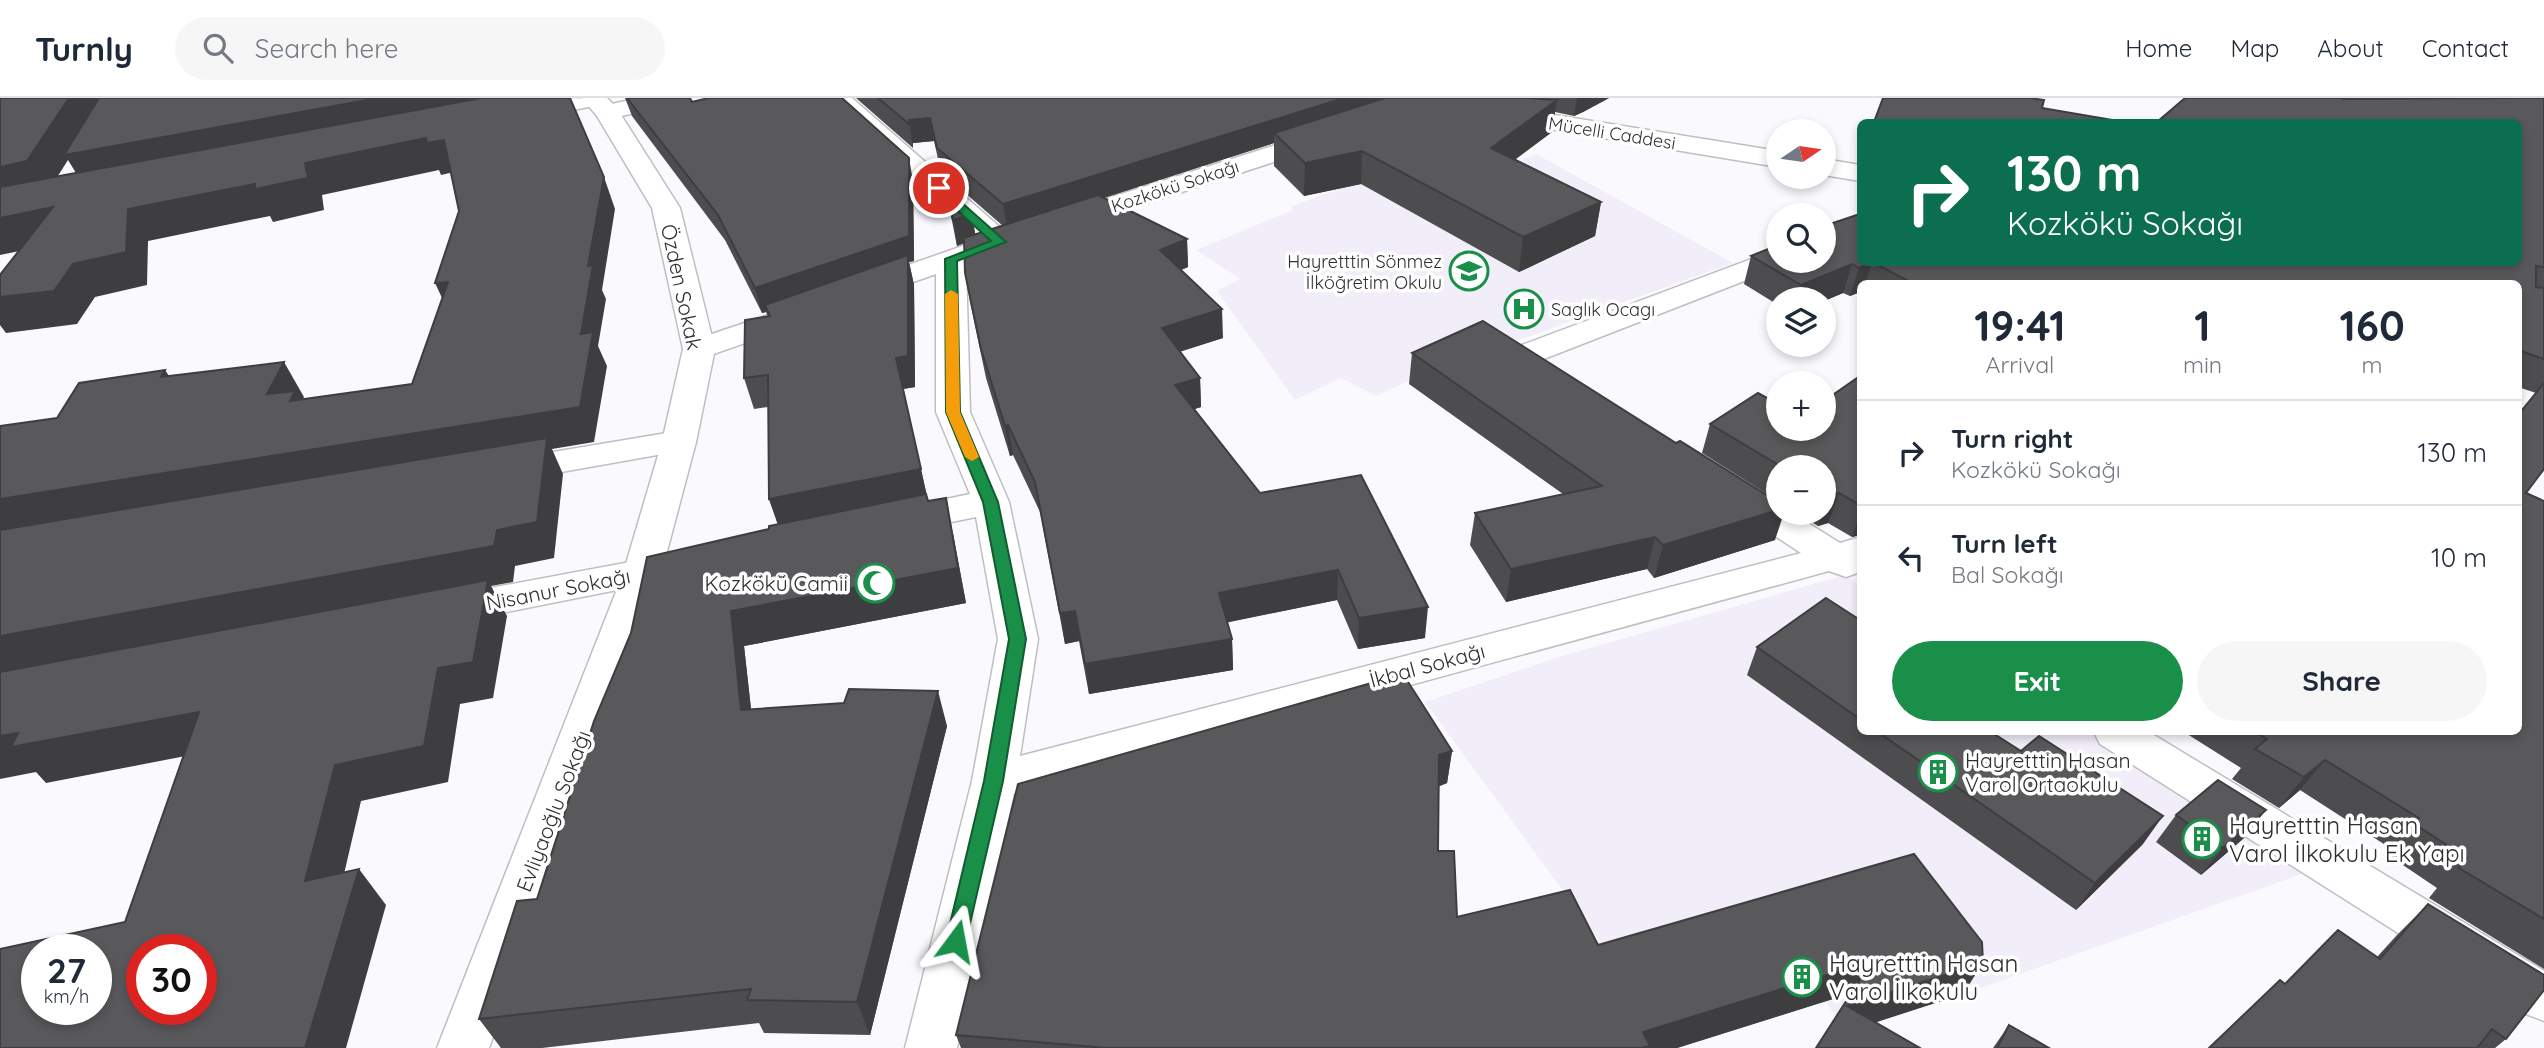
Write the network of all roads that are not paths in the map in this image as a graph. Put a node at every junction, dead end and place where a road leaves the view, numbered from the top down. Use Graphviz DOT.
graph roads {
  1 [pos="674,98"];
  2 [pos="838,98"];
  3 [pos="1514,98"];
  4 [pos="1407,99"];
  5 [pos="599,103"];
  6 [pos="1492,113"];
  7 [pos="501,117"];
  8 [pos="1383,119"];
  9 [pos="1343,131"];
  10 [pos="1766,157"];
  11 [pos="1836,169"];
  12 [pos="1857,172"];
  13 [pos="1022,235"];
  14 [pos="951,259"];
  15 [pos="1766,263"];
  16 [pos="699,349"];
  17 [pos="1555,379"];
  18 [pos="680,442"];
  19 [pos="1706,475"];
  20 [pos="476,476"];
  21 [pos="991,502"];
  22 [pos="856,529"];
  23 [pos="709,560"];
  24 [pos="1852,560"];
  25 [pos="642,574"];
  26 [pos="409,617"];
  27 [pos="2120,735"];
  28 [pos="994,781"];
  29 [pos="2544,998"];
  30 [pos="463,1048"];
  31 [pos="931,1048"];
  1 -- 5 [label="street"];
  2 -- 13 [label="street"];
  3 -- 6 [label="street"];
  4 -- 6 [label="street, Mücelli Caddesi"];
  4 -- 8 [label="street"];
  5 -- 7 [label="street"];
  5 -- 16 [label="street, Özden Sokak"];
  6 -- 10 [label="street, Mücelli Caddesi"];
  9 -- 13 [label="street, Kozkökü Sokağı"];
  11 -- 12 [label="street"];
  13 -- 14 [label="street, Kozkökü Sokağı"];
  14 -- 16 [label="street, Kozkökü Sokağı"];
  14 -- 21 [label="street"];
  15 -- 17 [label="street"];
  16 -- 18 [label="street, Özden Sokak"];
  18 -- 20 [label="street"];
  18 -- 25 [label="street, Özden Sokak"];
  19 -- 24 [label="street"];
  21 -- 22 [label="street"];
  21 -- 28 [label="street"];
  23 -- 25 [label="street, Nisanur Sokağı"];
  24 -- 28 [label="street, İkbal Sokağı"];
  25 -- 26 [label="street, Nisanur Sokağı"];
  25 -- 30 [label="street, Evliyaoğlu Sokağı"];
  27 -- 29 [label="street"];
  28 -- 31 [label="street"];
}
